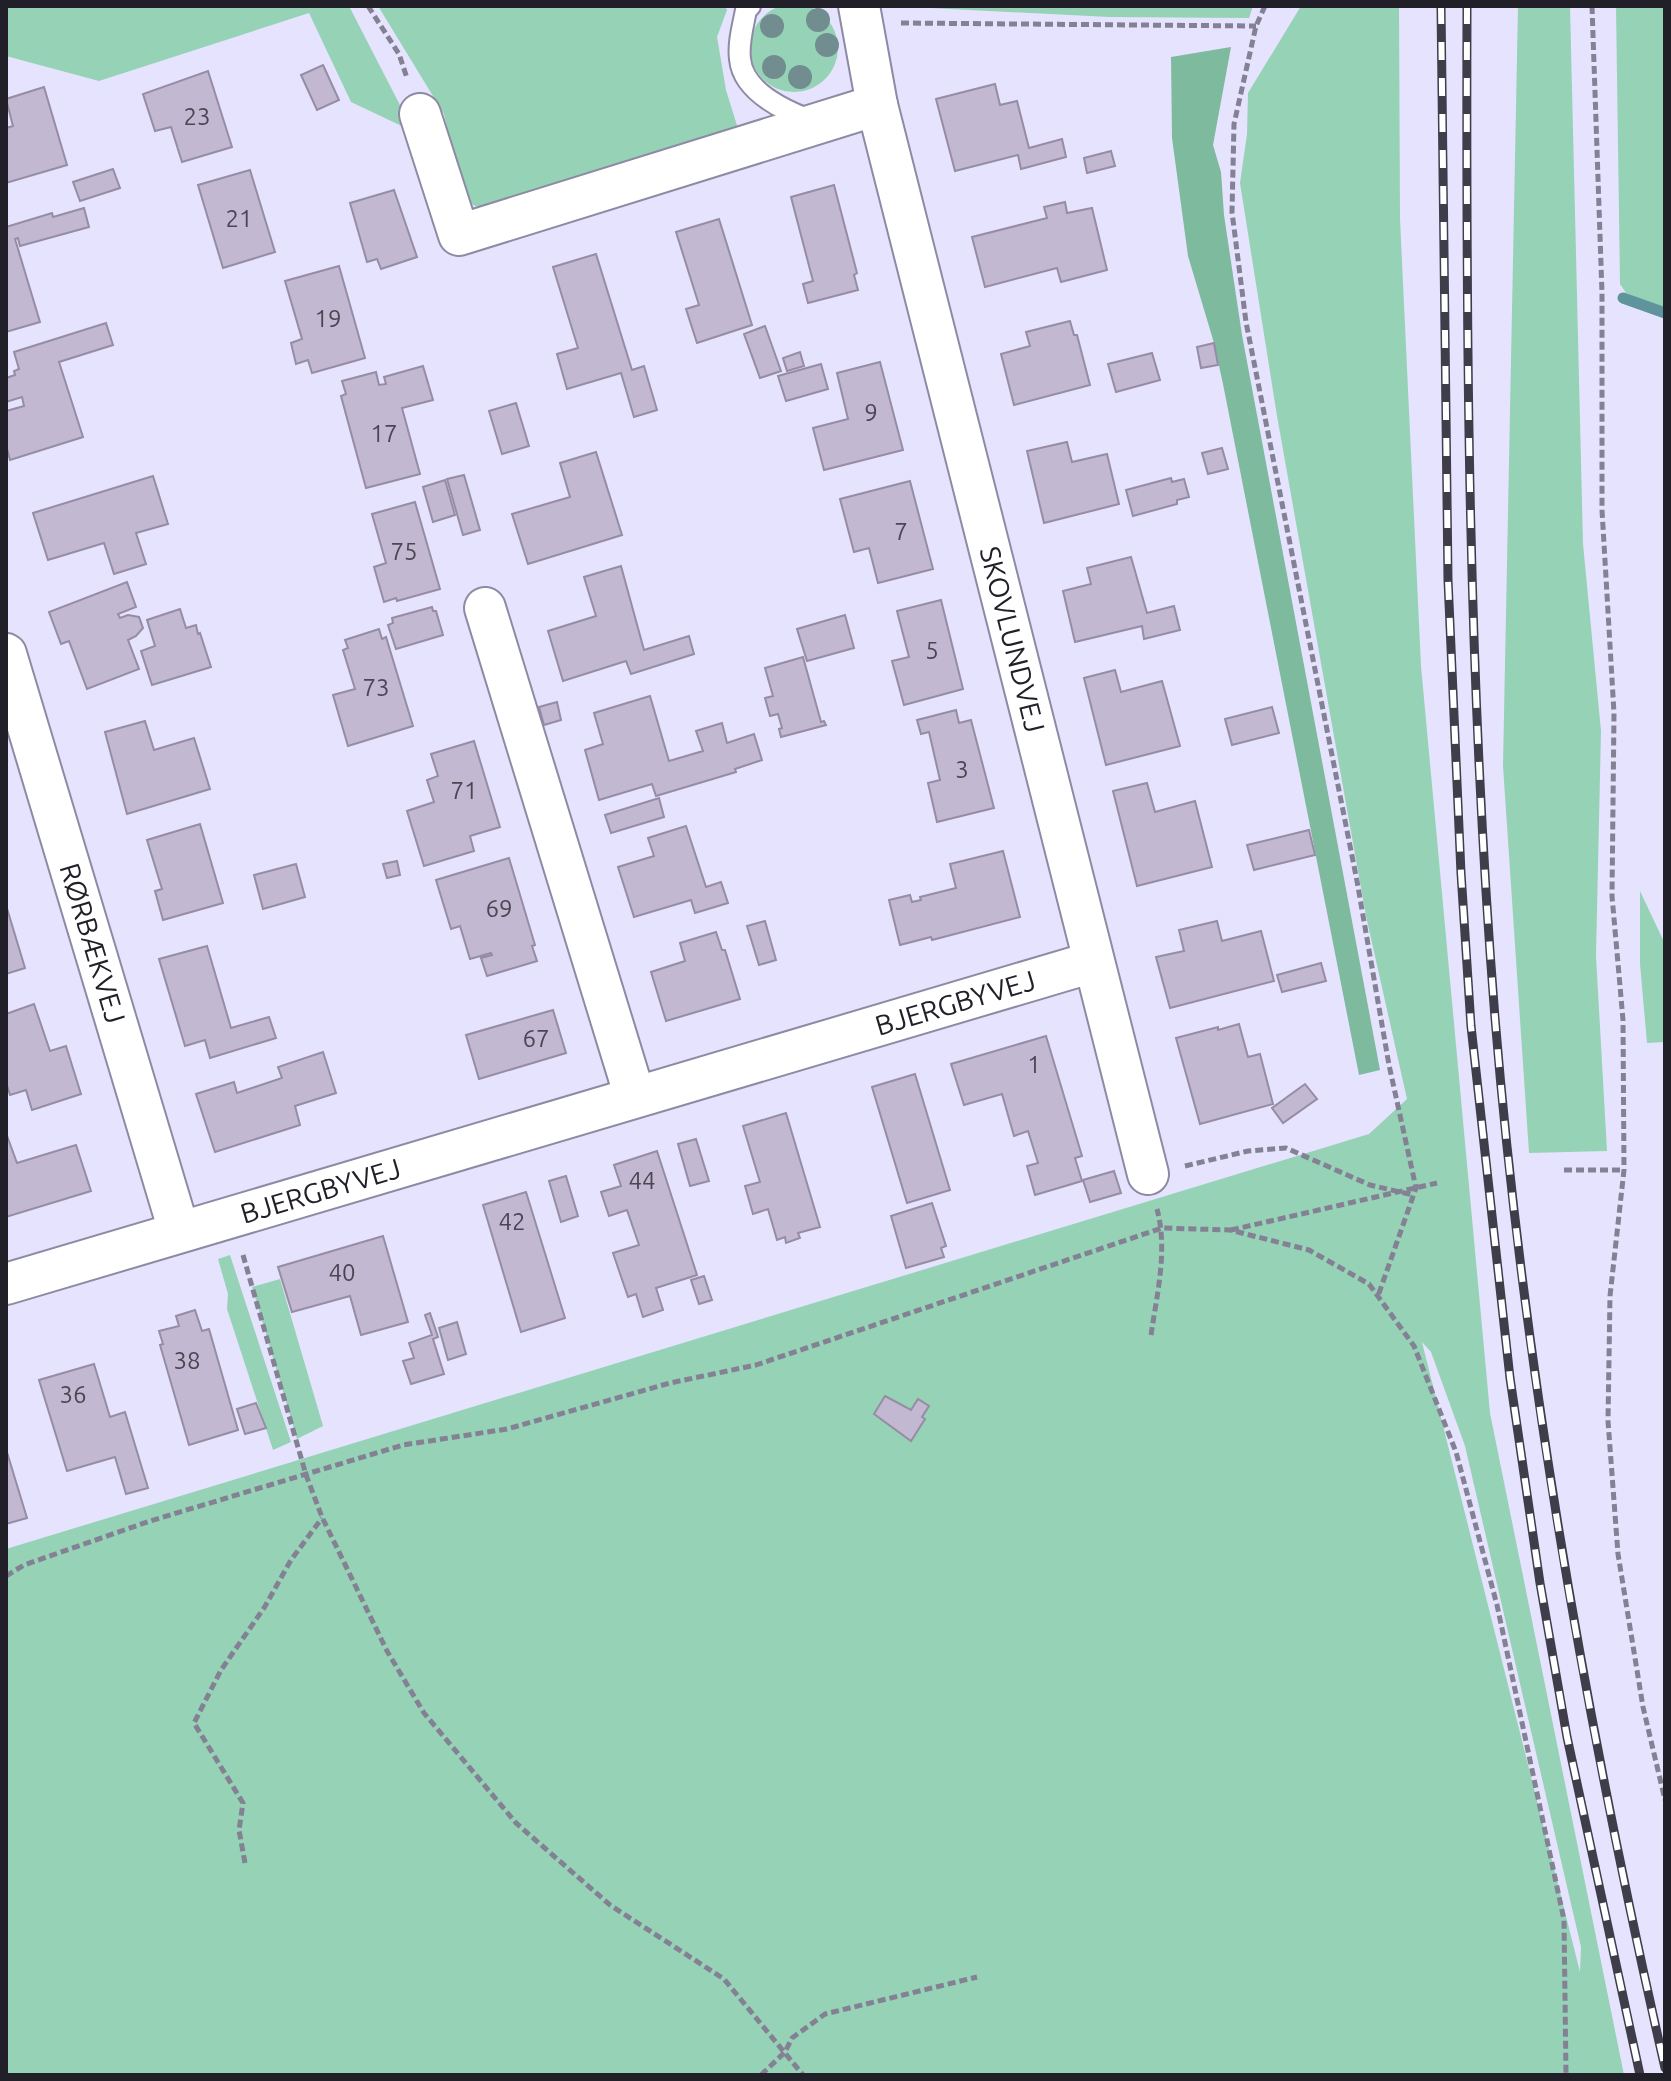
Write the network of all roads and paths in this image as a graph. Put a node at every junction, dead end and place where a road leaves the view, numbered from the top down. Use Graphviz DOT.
graph roads {
  1 [pos="368,6"];
  2 [pos="750,6"];
  3 [pos="1265,6"];
  4 [pos="1592,6"];
  5 [pos="860,14"];
  6 [pos="1256,26"];
  7 [pos="877,105"];
  8 [pos="420,114"];
  9 [pos="817,123"];
  10 [pos="485,608"];
  11 [pos="6,654"];
  12 [pos="1093,962"];
  13 [pos="635,1097"];
  14 [pos="1564,1170"];
  15 [pos="1624,1170"];
  16 [pos="1148,1174"];
  17 [pos="1437,1183"];
  18 [pos="1414,1191"];
  19 [pos="1399,1192"];
  20 [pos="231,1217"];
  21 [pos="1162,1228"];
  22 [pos="1230,1230"];
  23 [pos="179,1231"];
  24 [pos="6,1284"];
  25 [pos="1378,1296"];
  26 [pos="1151,1335"];
  27 [pos="306,1475"];
  28 [pos="322,1517"];
  29 [pos="6,1576"];
  30 [pos="1665,1800"];
  31 [pos="245,1863"];
  32 [pos="977,1977"];
  33 [pos="785,2052"];
  34 [pos="761,2075"];
  35 [pos="803,2075"];
  36 [pos="1566,2075"];
  1 -- 8 [label="path"];
  2 -- 9 [label="lane"];
  3 -- 6 [label="path"];
  4 -- 15 [label="path"];
  5 -- 6 [label="path"];
  5 -- 7 [label="street, SKOVLUNDVEJ"];
  6 -- 18 [label="path"];
  7 -- 9 [label="street"];
  7 -- 12 [label="street, SKOVLUNDVEJ"];
  8 -- 9 [label="street"];
  10 -- 13 [label="street"];
  11 -- 23 [label="street, RØRBÆKVEJ"];
  12 -- 13 [label="street, BJERGBYVEJ"];
  12 -- 16 [label="street, SKOVLUNDVEJ"];
  13 -- 20 [label="street, BJERGBYVEJ"];
  14 -- 15 [label="path"];
  15 -- 30 [label="path"];
  16 -- 19 [label="path"];
  17 -- 18 [label="path"];
  18 -- 19 [label="path"];
  18 -- 25 [label="path"];
  19 -- 22 [label="path"];
  20 -- 23 [label="street, BJERGBYVEJ"];
  20 -- 27 [label="path"];
  21 -- 22 [label="path"];
  21 -- 26 [label="path"];
  21 -- 27 [label="path"];
  22 -- 25 [label="path"];
  23 -- 24 [label="street, BJERGBYVEJ"];
  25 -- 36 [label="path"];
  27 -- 28 [label="path"];
  27 -- 29 [label="path"];
  28 -- 31 [label="path"];
  28 -- 33 [label="path"];
  32 -- 33 [label="path"];
  33 -- 34 [label="path"];
  33 -- 35 [label="path"];
}
